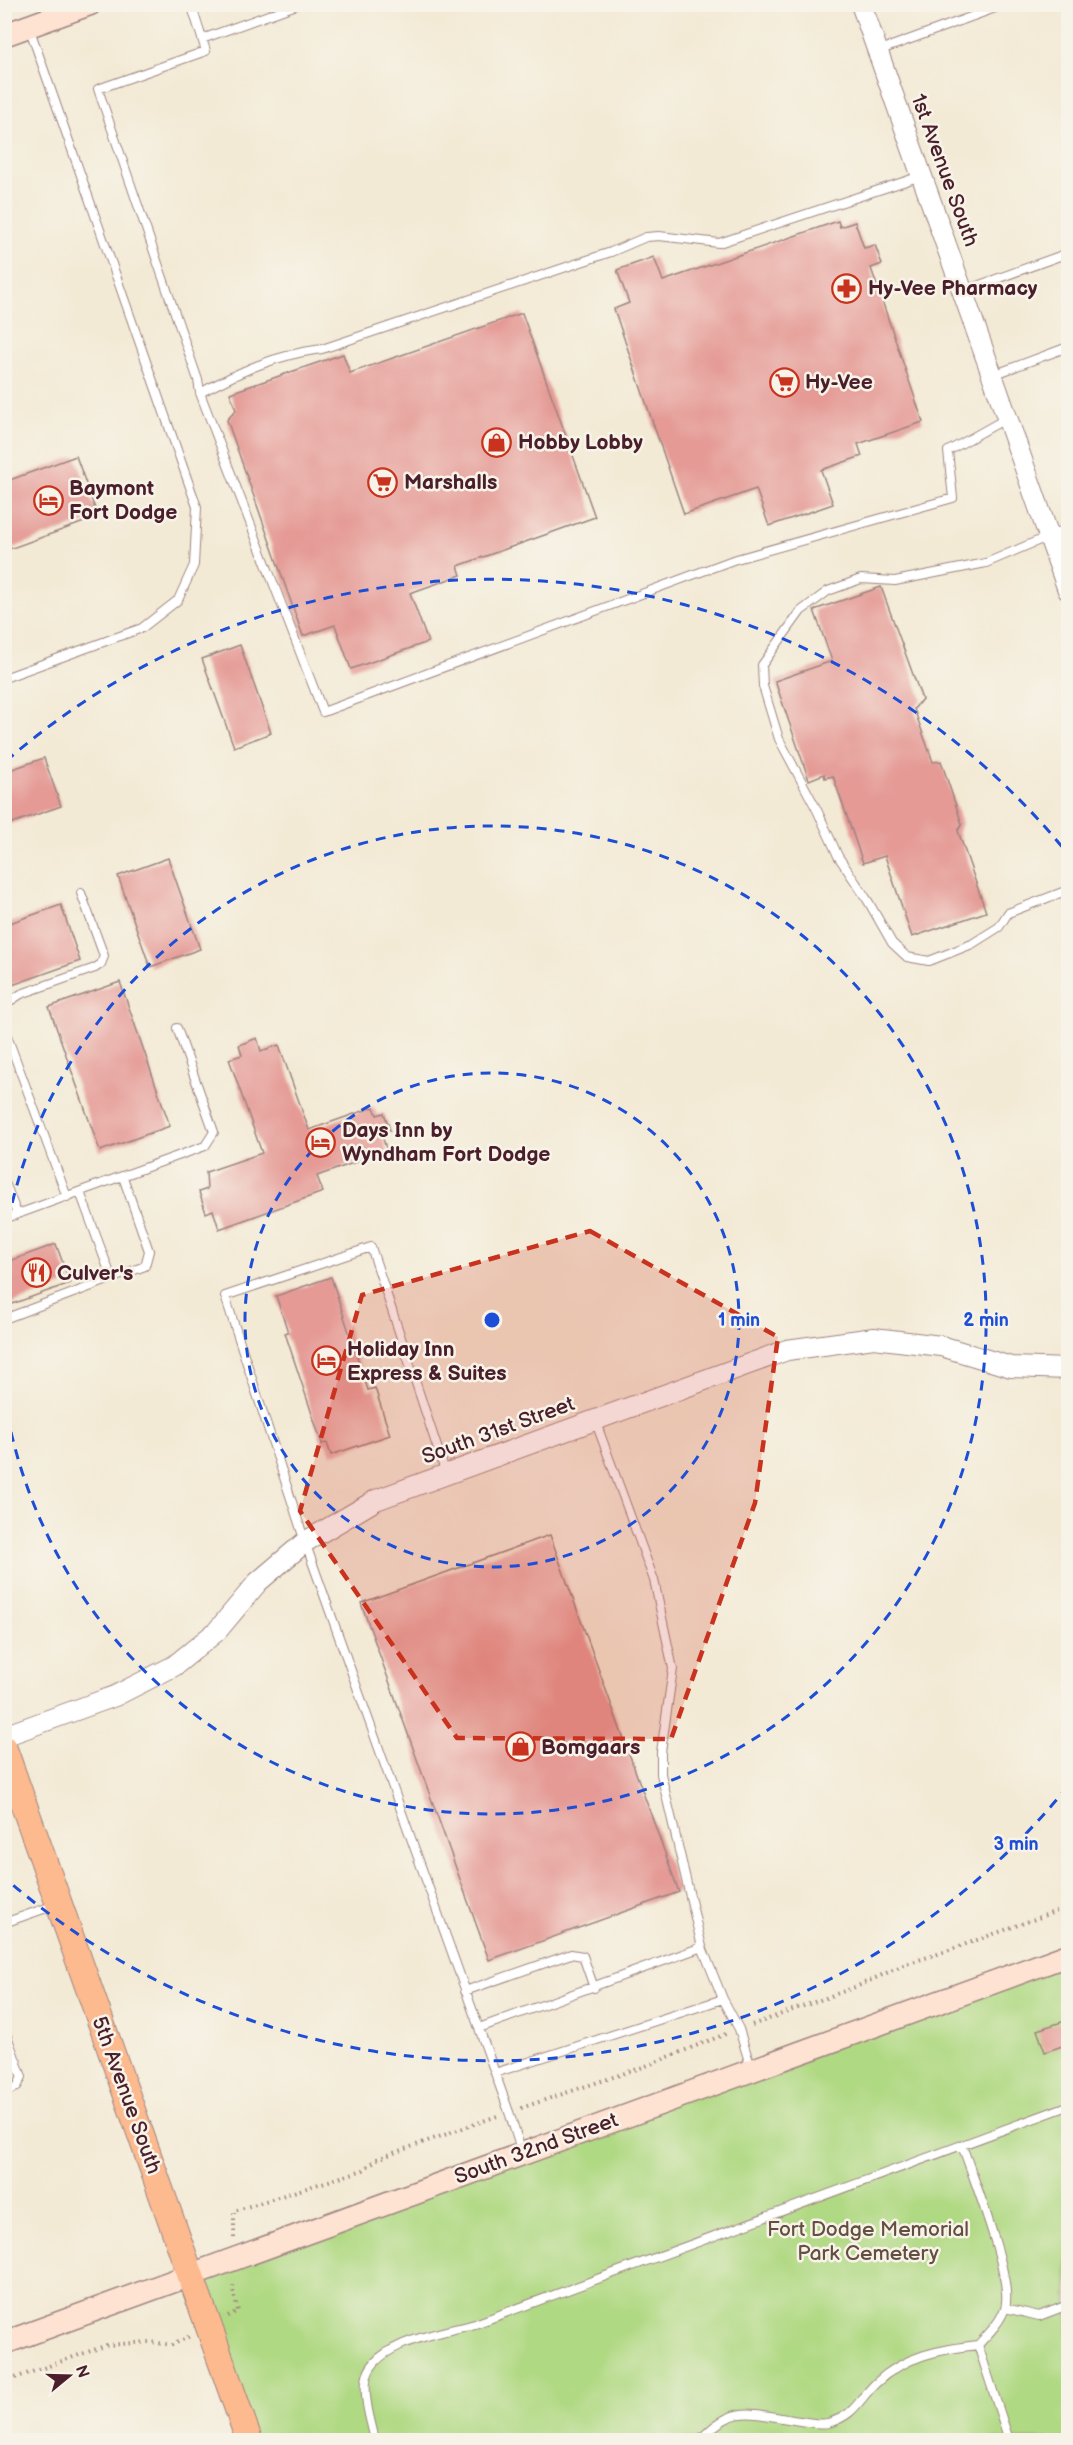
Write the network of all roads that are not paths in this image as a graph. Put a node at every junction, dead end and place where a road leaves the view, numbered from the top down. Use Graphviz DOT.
graph roads {
  1 [pos="90,4"];
  2 [pos="190,4"];
  3 [pos="299,4"];
  4 [pos="861,4"];
  5 [pos="1006,4"];
  6 [pos="29,27"];
  7 [pos="4,35"];
  8 [pos="202,39"];
  9 [pos="878,51"];
  10 [pos="922,175"];
  11 [pos="1068,253"];
  12 [pos="963,291"];
  13 [pos="1068,347"];
  14 [pos="993,375"];
  15 [pos="200,393"];
  16 [pos="1008,418"];
  17 [pos="1068,528"];
  18 [pos="1049,535"];
  19 [pos="1068,590"];
  20 [pos="4,678"];
  21 [pos="1068,890"];
  22 [pos="81,894"];
  23 [pos="4,1005"];
  24 [pos="4,1028"];
  25 [pos="177,1028"];
  26 [pos="123,1177"];
  27 [pos="4,1180"];
  28 [pos="80,1192"];
  29 [pos="67,1197"];
  30 [pos="17,1214"];
  31 [pos="4,1219"];
  32 [pos="112,1279"];
  33 [pos="4,1319"];
  34 [pos="1068,1369"];
  35 [pos="595,1420"];
  36 [pos="446,1475"];
  37 [pos="305,1542"];
  38 [pos="4,1736"];
  39 [pos="4,1749"];
  40 [pos="59,1903"];
  41 [pos="4,1923"];
  42 [pos="702,1947"];
  43 [pos="1068,1955"];
  44 [pos="594,1988"];
  45 [pos="465,1991"];
  46 [pos="723,1999"];
  47 [pos="4,2028"];
  48 [pos="479,2028"];
  49 [pos="17,2061"];
  50 [pos="4,2066"];
  51 [pos="752,2070"];
  52 [pos="495,2073"];
  53 [pos="4,2092"];
  54 [pos="1068,2106"];
  55 [pos="962,2145"];
  56 [pos="522,2154"];
  57 [pos="191,2274"];
  58 [pos="1068,2305"];
  59 [pos="1005,2308"];
  60 [pos="4,2343"];
  61 [pos="978,2345"];
  62 [pos="249,2440"];
  63 [pos="375,2440"];
  64 [pos="700,2440"];
  65 [pos="1009,2440"];
  1 -- 6 [label="main road"];
  2 -- 8 [label="lane"];
  3 -- 8 [label="lane"];
  4 -- 9 [label="street, 1st Avenue South"];
  5 -- 9 [label="lane"];
  6 -- 7 [label="main road"];
  6 -- 20 [label="lane"];
  8 -- 15 [label="lane"];
  9 -- 10 [label="street, 1st Avenue South"];
  10 -- 12 [label="street, 1st Avenue South"];
  10 -- 15 [label="lane"];
  11 -- 12 [label="lane"];
  12 -- 14 [label="street, 1st Avenue South"];
  13 -- 14 [label="lane"];
  14 -- 16 [label="street, 1st Avenue South"];
  15 -- 16 [label="lane"];
  16 -- 18 [label="street, 1st Avenue South"];
  17 -- 18 [label="lane"];
  18 -- 19 [label="street, 1st Avenue South"];
  18 -- 21 [label="lane"];
  22 -- 23 [label="lane"];
  24 -- 29 [label="lane"];
  25 -- 26 [label="lane"];
  26 -- 28 [label="lane"];
  26 -- 32 [label="lane"];
  27 -- 30 [label="lane"];
  28 -- 29 [label="lane"];
  28 -- 32 [label="lane"];
  29 -- 30 [label="lane"];
  30 -- 31 [label="lane"];
  32 -- 33 [label="lane"];
  34 -- 35 [label="street, South 31st Street"];
  35 -- 36 [label="street, South 31st Street"];
  35 -- 42 [label="lane"];
  36 -- 37 [label="street, South 31st Street"];
  36 -- 37 [label="lane"];
  37 -- 38 [label="street, South 31st Street"];
  37 -- 45 [label="lane"];
  39 -- 40 [label="main road, 5th Avenue South"];
  40 -- 41 [label="lane"];
  40 -- 57 [label="main road, 5th Avenue South"];
  42 -- 44 [label="lane"];
  42 -- 46 [label="lane"];
  43 -- 51 [label="main road, South 32nd Street"];
  44 -- 45 [label="lane"];
  44 -- 48 [label="lane"];
  45 -- 48 [label="lane"];
  46 -- 51 [label="lane"];
  46 -- 52 [label="lane"];
  47 -- 49 [label="lane"];
  48 -- 52 [label="lane"];
  49 -- 50 [label="lane"];
  49 -- 53 [label="lane"];
  51 -- 56 [label="main road, South 32nd Street"];
  52 -- 56 [label="lane"];
  54 -- 55 [label="lane"];
  55 -- 59 [label="lane"];
  55 -- 63 [label="lane"];
  56 -- 57 [label="main road, South 32nd Street"];
  57 -- 60 [label="main road, South 32nd Street"];
  57 -- 62 [label="main road, 5th Avenue South"];
  58 -- 59 [label="lane"];
  59 -- 61 [label="lane"];
  61 -- 64 [label="lane"];
  61 -- 65 [label="lane"];
}
